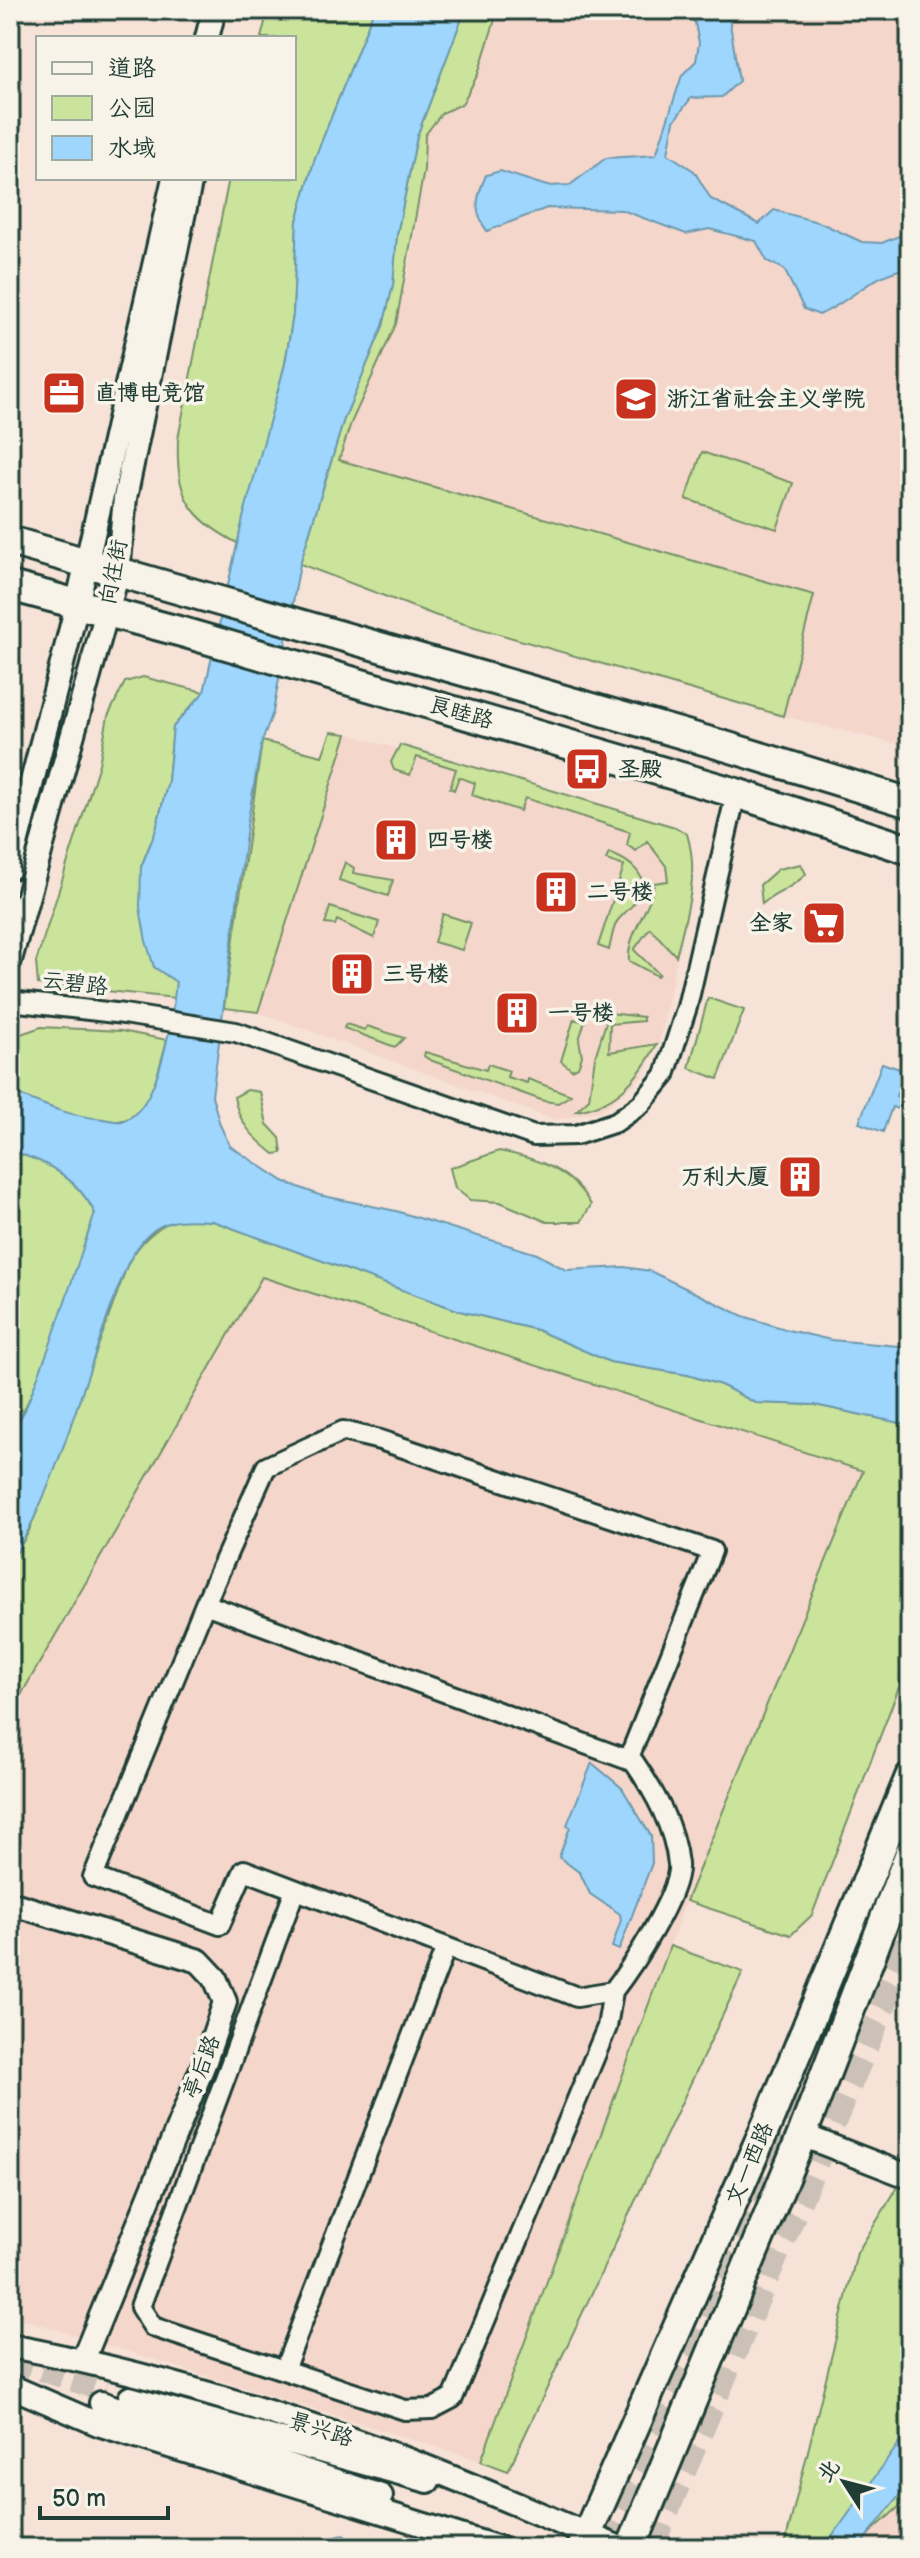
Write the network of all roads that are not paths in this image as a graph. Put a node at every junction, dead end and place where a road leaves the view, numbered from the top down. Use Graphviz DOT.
graph roads {
  1 [pos="214,10"];
  2 [pos="227,10"];
  3 [pos="208,36"];
  4 [pos="221,36"];
  5 [pos="174,180"];
  6 [pos="191,180"];
  7 [pos="10,541"];
  8 [pos="87,563"];
  9 [pos="118,572"];
  10 [pos="10,586"];
  11 [pos="77,605"];
  12 [pos="106,612"];
  13 [pos="736,793"];
  14 [pos="910,803"];
  15 [pos="910,850"];
  16 [pos="10,868"];
  17 [pos="10,960"];
  18 [pos="10,1001"];
  19 [pos="205,1604"];
  20 [pos="628,1760"];
  21 [pos="910,1777"];
  22 [pos="910,1853"];
  23 [pos="295,1890"];
  24 [pos="10,1903"];
  25 [pos="446,1947"];
  26 [pos="613,1991"];
  27 [pos="802,2135"];
  28 [pos="910,2177"];
  29 [pos="10,2346"];
  30 [pos="83,2360"];
  31 [pos="284,2370"];
  32 [pos="10,2386"];
  33 [pos="499,2498"];
  34 [pos="585,2542"];
  35 [pos="493,2546"];
  36 [pos="620,2548"];
  37 [pos="631,2548"];
  1 -- 3 [label="street"];
  2 -- 4 [label="street"];
  5 -- 8 [label="street, 向往街"];
  6 -- 9 [label="street, 向往街"];
  7 -- 8 [label="main road, 良睦路"];
  8 -- 9 [label="main road, 良睦路"];
  8 -- 11 [label="street, 向往街"];
  9 -- 12 [label="street, 向往街"];
  9 -- 14 [label="main road, 良睦路"];
  10 -- 11 [label="main road, 良睦路"];
  11 -- 12 [label="main road, 良睦路"];
  11 -- 16 [label="street, 向往街"];
  12 -- 13 [label="main road, 良睦路"];
  12 -- 17 [label="street, 向往街"];
  13 -- 15 [label="main road, 良睦路"];
  13 -- 18 [label="street, 云碧路"];
  19 -- 20 [label="street"];
  19 -- 20 [label="street"];
  19 -- 23 [label="street"];
  20 -- 26 [label="street"];
  21 -- 34 [label="main road, 文一西路"];
  22 -- 27 [label="main road, 文一西路"];
  23 -- 25 [label="street"];
  23 -- 31 [label="street"];
  24 -- 30 [label="street, 亭后路"];
  25 -- 26 [label="street"];
  25 -- 31 [label="street"];
  26 -- 31 [label="street"];
  27 -- 28 [label="street"];
  27 -- 37 [label="main road, 文一西路"];
  29 -- 30 [label="street, 景兴路"];
  30 -- 33 [label="street, 景兴路"];
  32 -- 35 [label="street"];
  33 -- 34 [label="street, 景兴路"];
  33 -- 35 [label="street"];
  34 -- 36 [label="street, 景兴路"];
}
